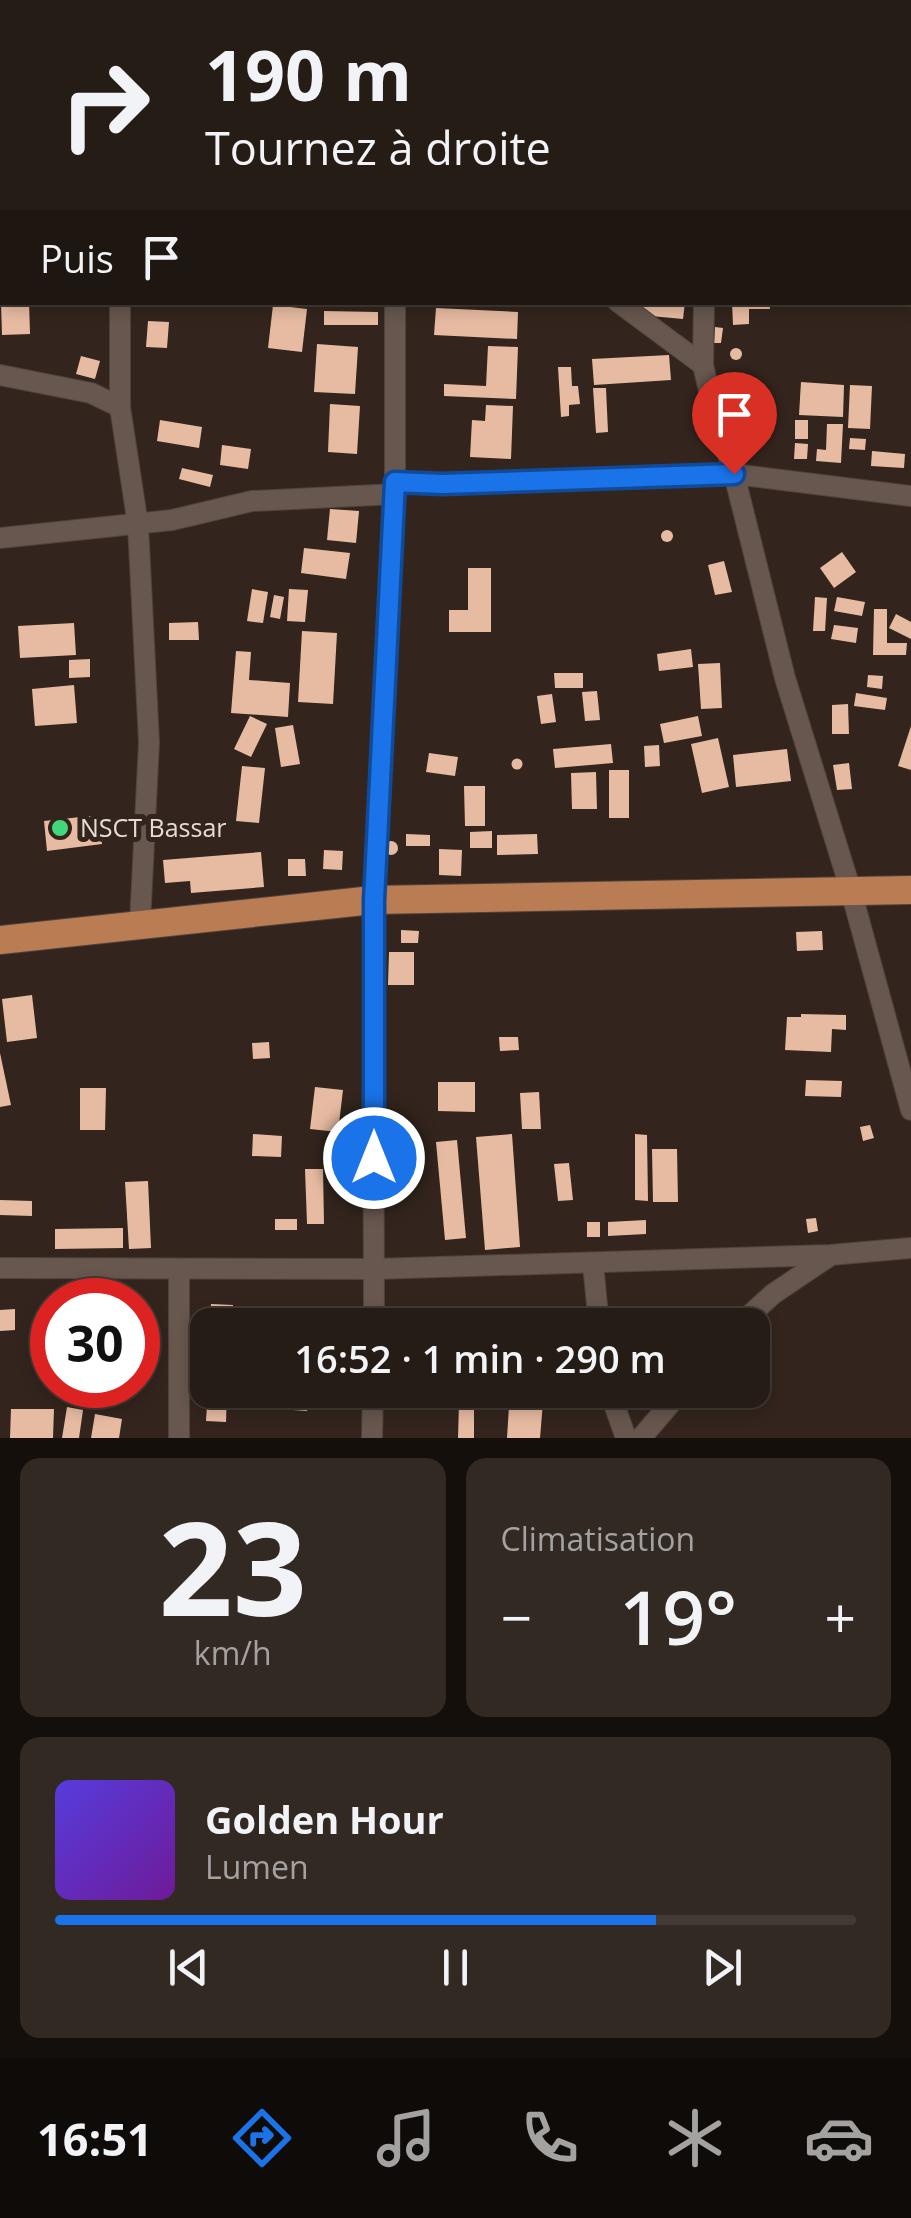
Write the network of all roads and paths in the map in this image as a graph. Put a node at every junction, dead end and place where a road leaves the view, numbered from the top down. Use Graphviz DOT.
graph roads {
  1 [pos="120,305"];
  2 [pos="395,305"];
  3 [pos="622,305"];
  4 [pos="704,305"];
  5 [pos="704,365"];
  6 [pos="0,375"];
  7 [pos="120,407"];
  8 [pos="734,474"];
  9 [pos="395,488"];
  10 [pos="911,496"];
  11 [pos="138,524"];
  12 [pos="0,538"];
  13 [pos="911,890"];
  14 [pos="850,891"];
  15 [pos="374,900"];
  16 [pos="140,923"];
  17 [pos="0,940"];
  18 [pos="911,1110"];
  19 [pos="911,1248"];
  20 [pos="830,1256"];
  21 [pos="593,1264"];
  22 [pos="0,1268"];
  23 [pos="179,1270"];
  24 [pos="375,1270"];
  25 [pos="374,1308"];
  26 [pos="597,1308"];
  27 [pos="758,1308"];
  28 [pos="373,1408"];
  29 [pos="615,1408"];
  30 [pos="667,1408"];
  31 [pos="179,1438"];
  32 [pos="372,1438"];
  33 [pos="626,1438"];
  34 [pos="641,1438"];
  1 -- 7 [label="street"];
  2 -- 9 [label="street"];
  3 -- 5 [label="street"];
  4 -- 5 [label="street"];
  5 -- 8 [label="street"];
  6 -- 7 [label="street"];
  7 -- 11 [label="street"];
  8 -- 9 [label="street"];
  8 -- 10 [label="street"];
  8 -- 14 [label="street"];
  9 -- 11 [label="street"];
  9 -- 15 [label="street"];
  11 -- 12 [label="street"];
  11 -- 16 [label="street"];
  13 -- 14 [label="main road"];
  14 -- 15 [label="main road"];
  14 -- 18 [label="street"];
  15 -- 16 [label="main road"];
  15 -- 24 [label="street"];
  16 -- 17 [label="main road"];
  19 -- 20 [label="street"];
  20 -- 21 [label="street"];
  20 -- 27 [label="street"];
  21 -- 24 [label="street"];
  21 -- 26 [label="street"];
  22 -- 23 [label="street"];
  23 -- 24 [label="street"];
  23 -- 31 [label="street"];
  24 -- 25 [label="street"];
  28 -- 32 [label="street"];
  29 -- 33 [label="street"];
  30 -- 34 [label="street"];
}
